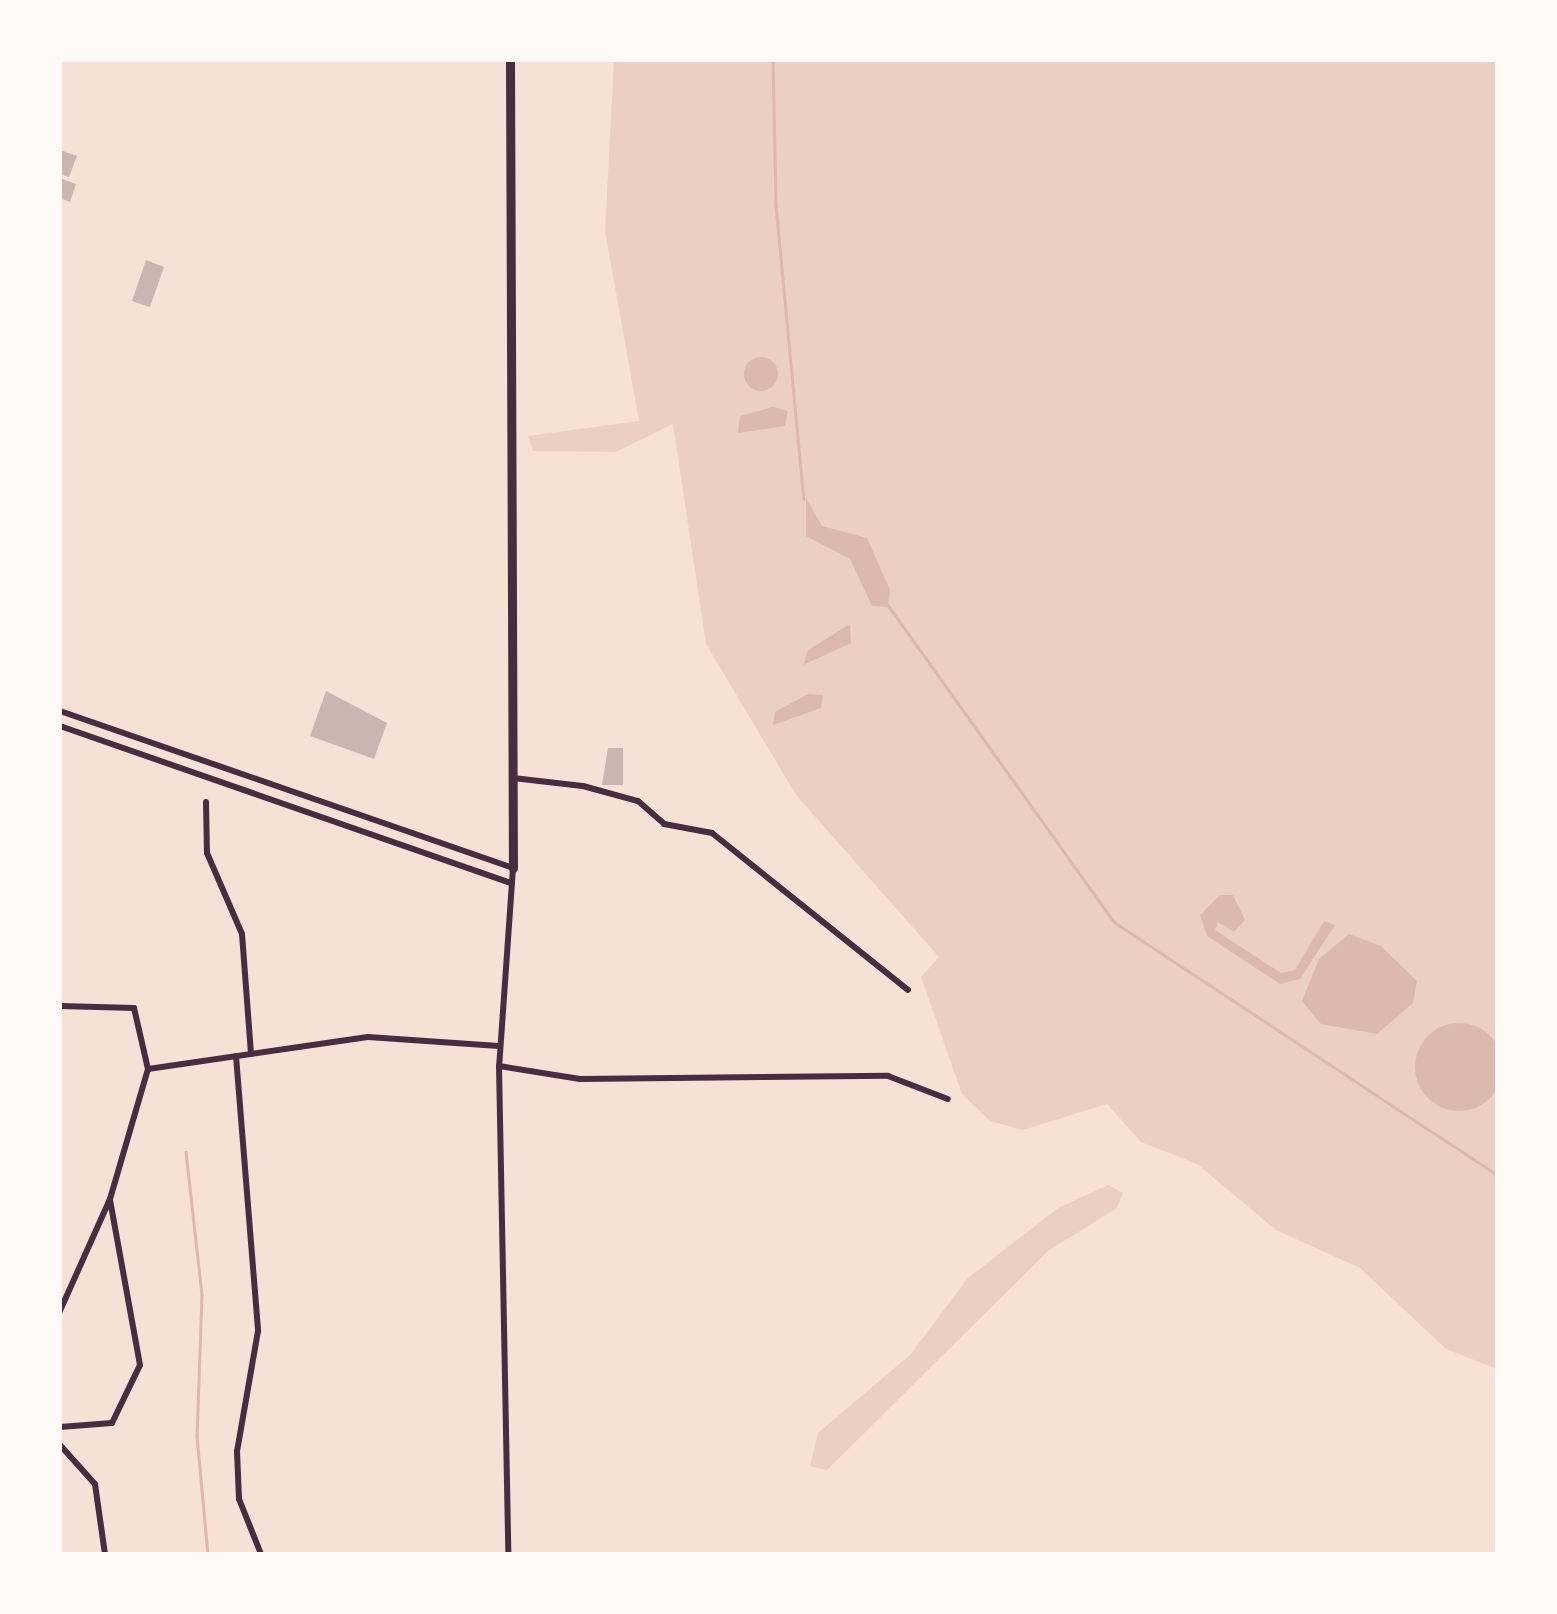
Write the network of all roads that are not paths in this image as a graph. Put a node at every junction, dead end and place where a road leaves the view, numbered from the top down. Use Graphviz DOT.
graph roads {
  1 [pos="510,60"];
  2 [pos="60,711"];
  3 [pos="60,726"];
  4 [pos="513,778"];
  5 [pos="206,802"];
  6 [pos="513,868"];
  7 [pos="512,883"];
  8 [pos="908,990"];
  9 [pos="60,1006"];
  10 [pos="500,1046"];
  11 [pos="251,1053"];
  12 [pos="236,1056"];
  13 [pos="499,1066"];
  14 [pos="148,1069"];
  15 [pos="948,1098"];
  16 [pos="110,1198"];
  17 [pos="60,1311"];
  18 [pos="60,1426"];
  19 [pos="60,1445"];
  20 [pos="105,1554"];
  21 [pos="261,1554"];
  22 [pos="508,1554"];
  1 -- 4 [label="main road"];
  2 -- 6 [label="street"];
  3 -- 7 [label="street"];
  4 -- 6 [label="main road"];
  4 -- 8 [label="street"];
  5 -- 11 [label="street"];
  6 -- 7 [label="street"];
  7 -- 10 [label="street"];
  9 -- 14 [label="street"];
  10 -- 11 [label="street"];
  10 -- 13 [label="street"];
  11 -- 12 [label="street"];
  12 -- 14 [label="street"];
  12 -- 21 [label="street"];
  13 -- 15 [label="street"];
  13 -- 22 [label="street"];
  14 -- 16 [label="street"];
  16 -- 17 [label="street"];
  16 -- 18 [label="street"];
  19 -- 20 [label="street"];
}
